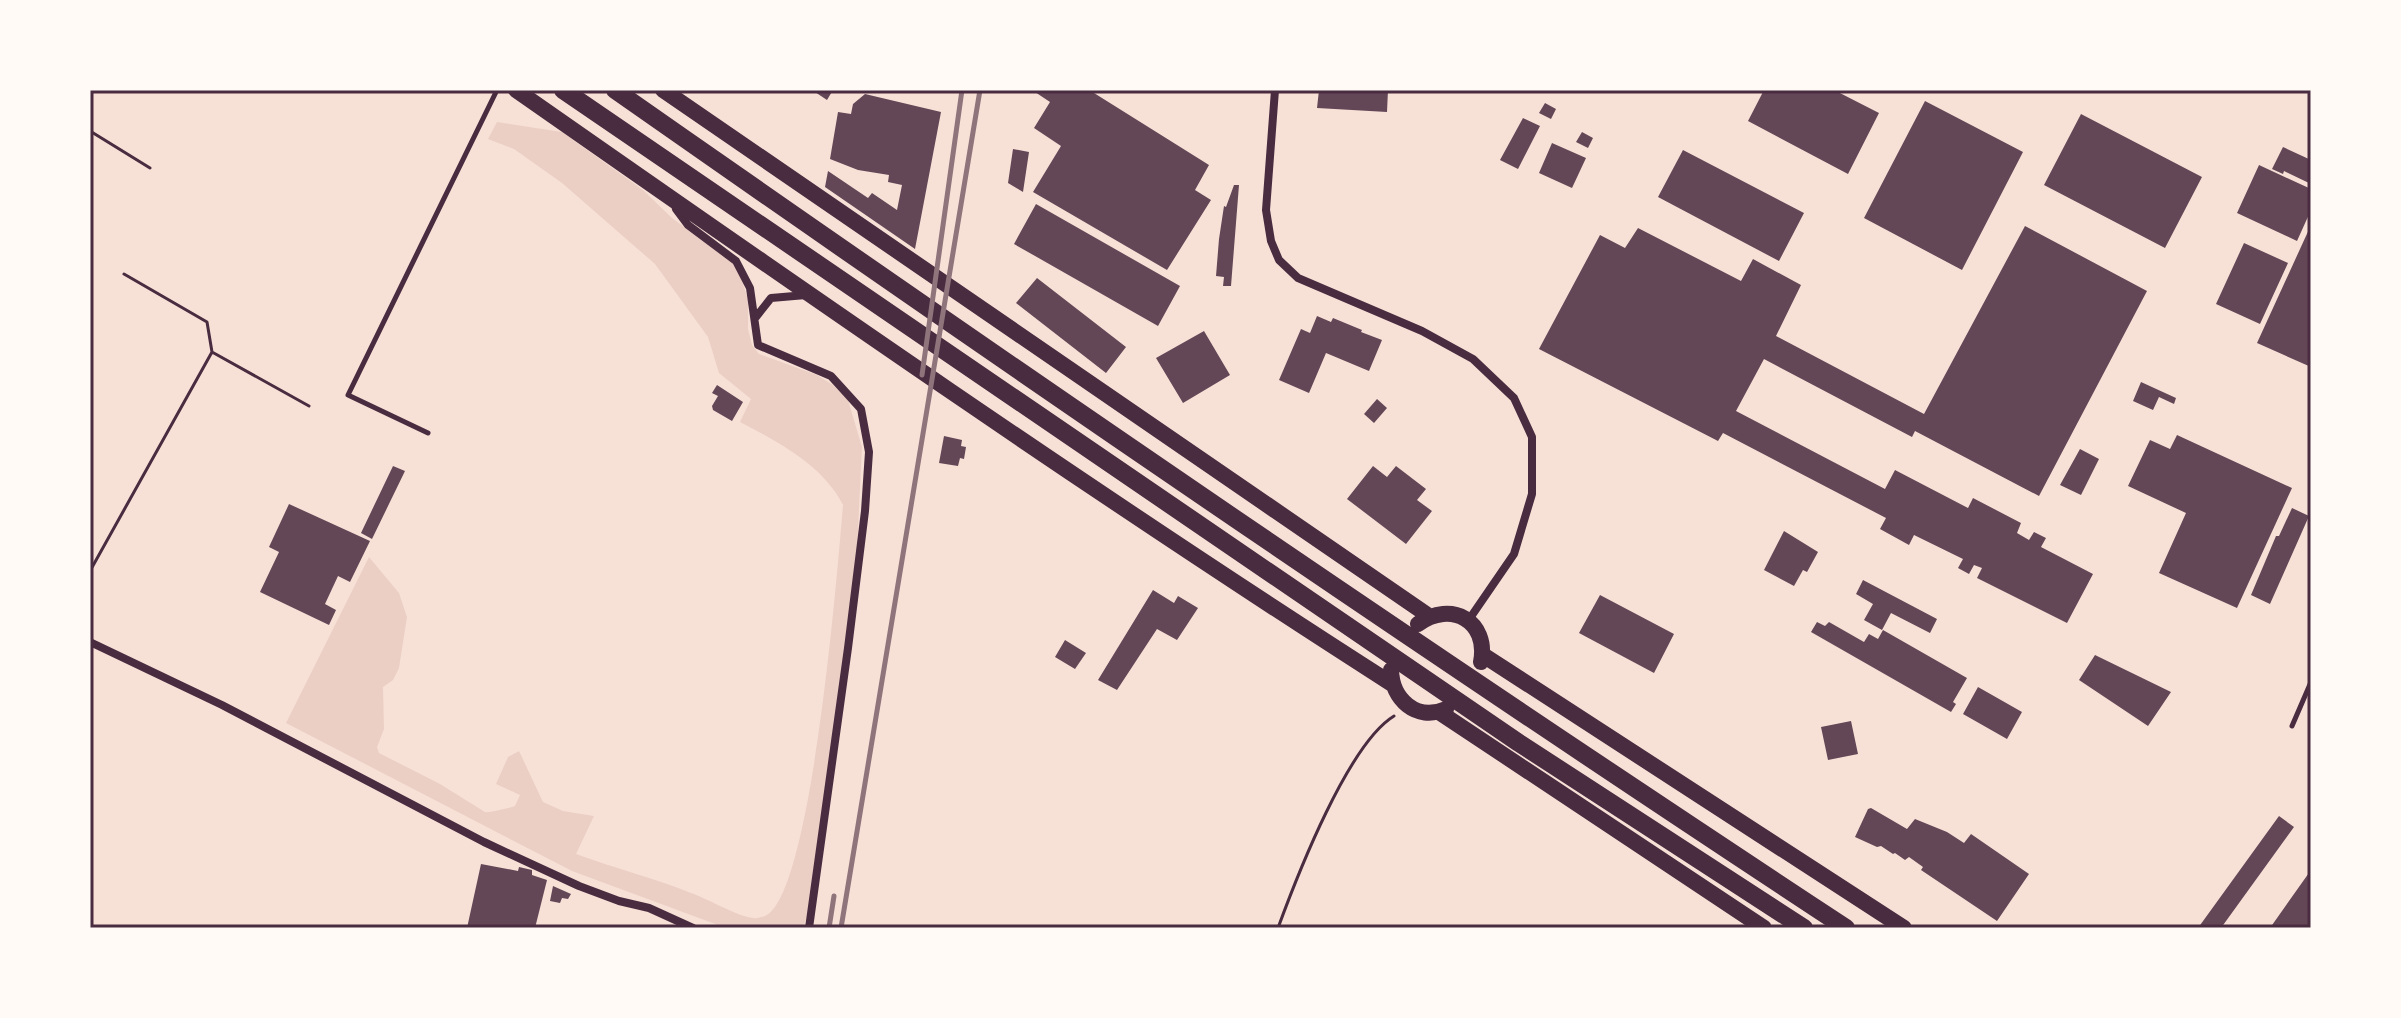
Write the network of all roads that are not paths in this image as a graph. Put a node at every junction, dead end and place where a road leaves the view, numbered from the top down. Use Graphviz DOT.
graph roads {
  1 [pos="497,90"];
  2 [pos="516,90"];
  3 [pos="563,90"];
  4 [pos="615,90"];
  5 [pos="663,90"];
  6 [pos="1275,90"];
  7 [pos="666,195"];
  8 [pos="808,294"];
  9 [pos="756,317"];
  10 [pos="428,433"];
  11 [pos="1468,621"];
  12 [pos="90,642"];
  13 [pos="2311,682"];
  14 [pos="2292,726"];
  15 [pos="693,928"];
  16 [pos="809,928"];
  17 [pos="1764,928"];
  18 [pos="1804,928"];
  19 [pos="1846,928"];
  20 [pos="1904,928"];
  1 -- 10 [label="lane"];
  2 -- 7 [label="main road"];
  3 -- 18 [label="highway"];
  4 -- 19 [label="highway"];
  5 -- 11 [label="main road"];
  6 -- 11 [label="street"];
  7 -- 8 [label="main road"];
  7 -- 9 [label="street"];
  8 -- 9 [label="street"];
  8 -- 17 [label="main road"];
  9 -- 16 [label="street"];
  11 -- 20 [label="main road"];
  12 -- 15 [label="street"];
  13 -- 14 [label="lane"];
}
